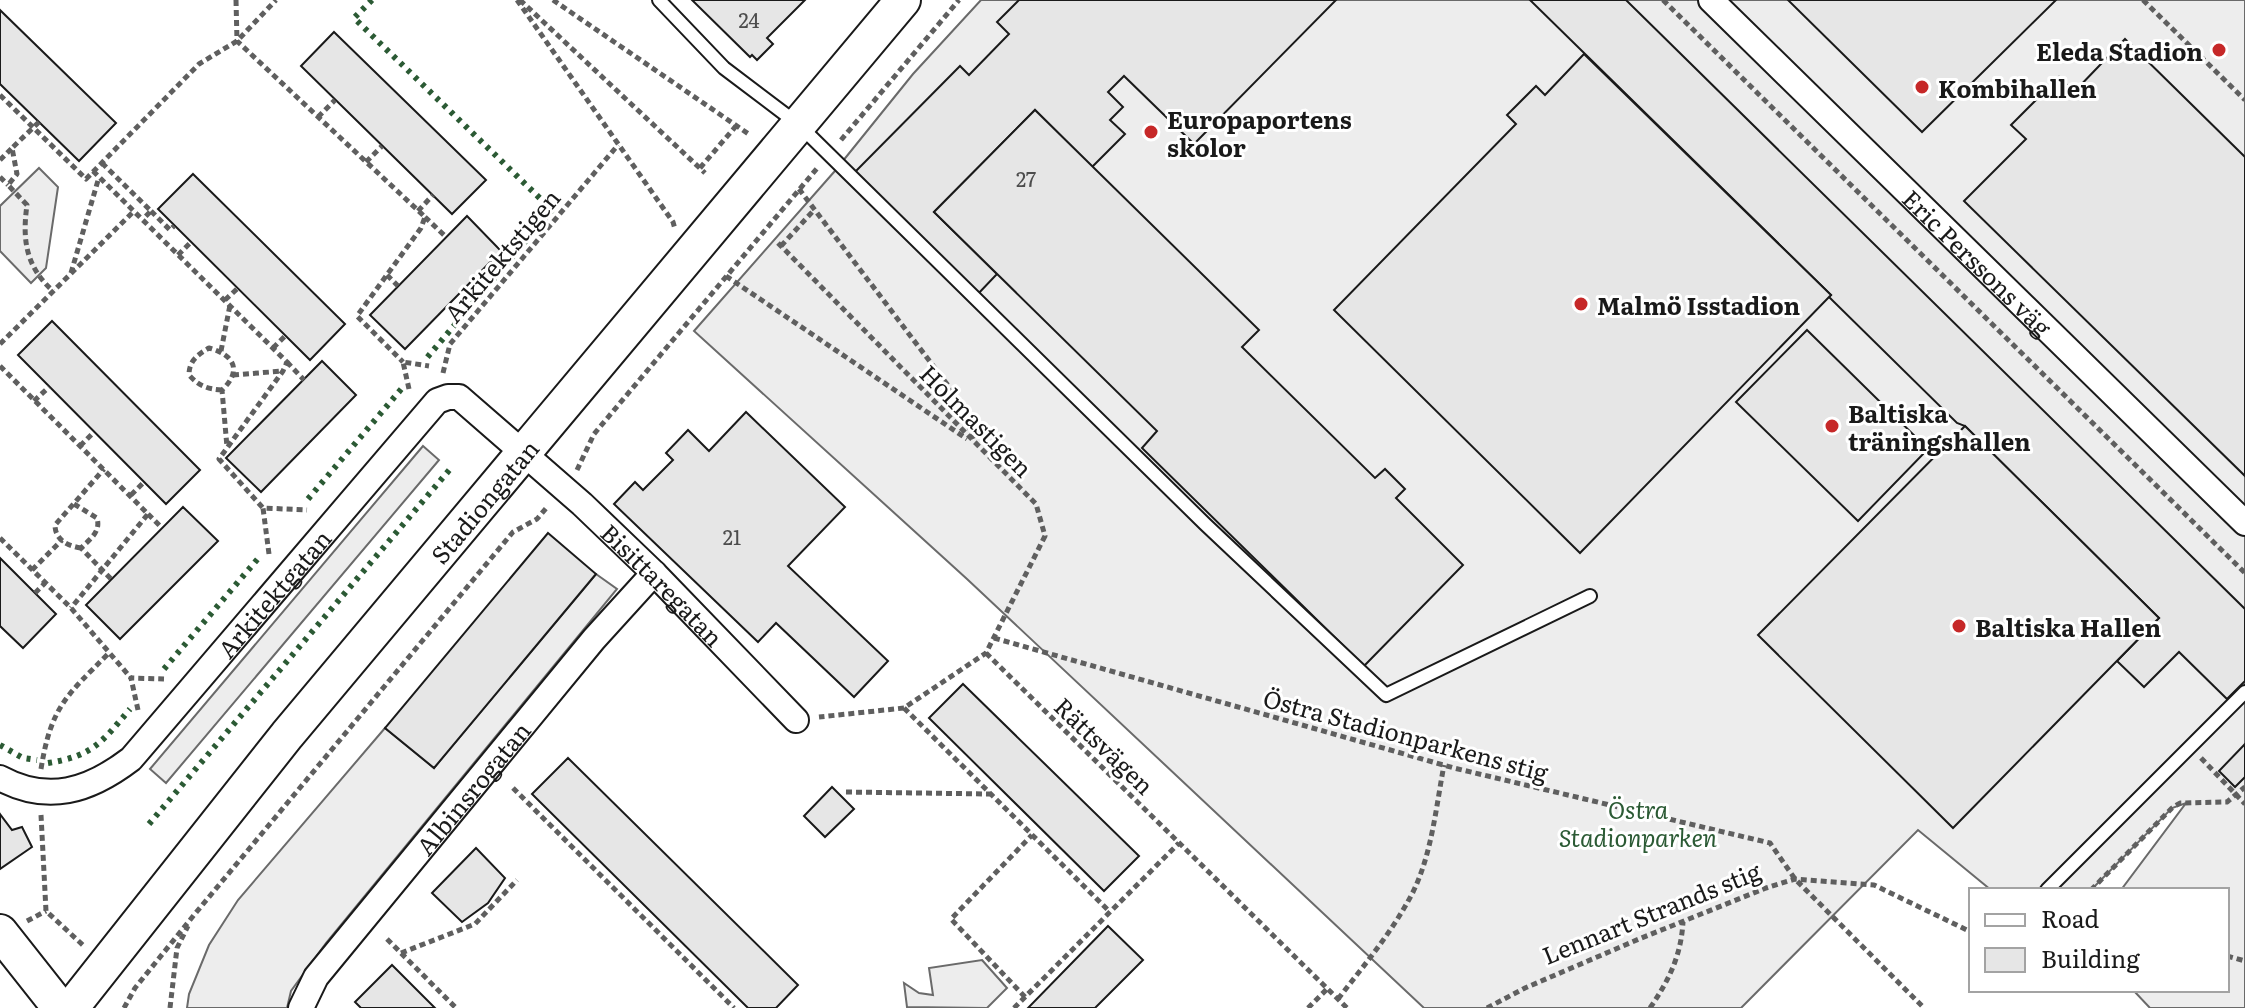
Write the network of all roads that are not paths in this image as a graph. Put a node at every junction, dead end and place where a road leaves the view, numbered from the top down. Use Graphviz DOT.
graph roads {
  1 [pos="659,0"];
  2 [pos="903,0"];
  3 [pos="1711,0"];
  4 [pos="798,124"];
  5 [pos="523,453"];
  6 [pos="2245,523"];
  7 [pos="654,573"];
  8 [pos="1590,596"];
  9 [pos="2245,692"];
  10 [pos="796,720"];
  11 [pos="0,778"];
  12 [pos="2049,888"];
  13 [pos="0,932"];
  14 [pos="60,1008"];
  15 [pos="71,1008"];
  16 [pos="301,1008"];
  1 -- 4 [label="lane"];
  2 -- 4 [label="main road, Stadiongatan"];
  3 -- 6 [label="street, Eric Perssons väg"];
  4 -- 5 [label="main road, Stadiongatan"];
  4 -- 8 [label="lane"];
  5 -- 7 [label="street, Bisittaregatan"];
  5 -- 11 [label="street, Arkitektgatan"];
  5 -- 15 [label="main road, Stadiongatan"];
  7 -- 10 [label="street, Bisittaregatan"];
  7 -- 16 [label="street, Albinsrogatan"];
  9 -- 12 [label="lane"];
  13 -- 14 [label="main road"];
}
